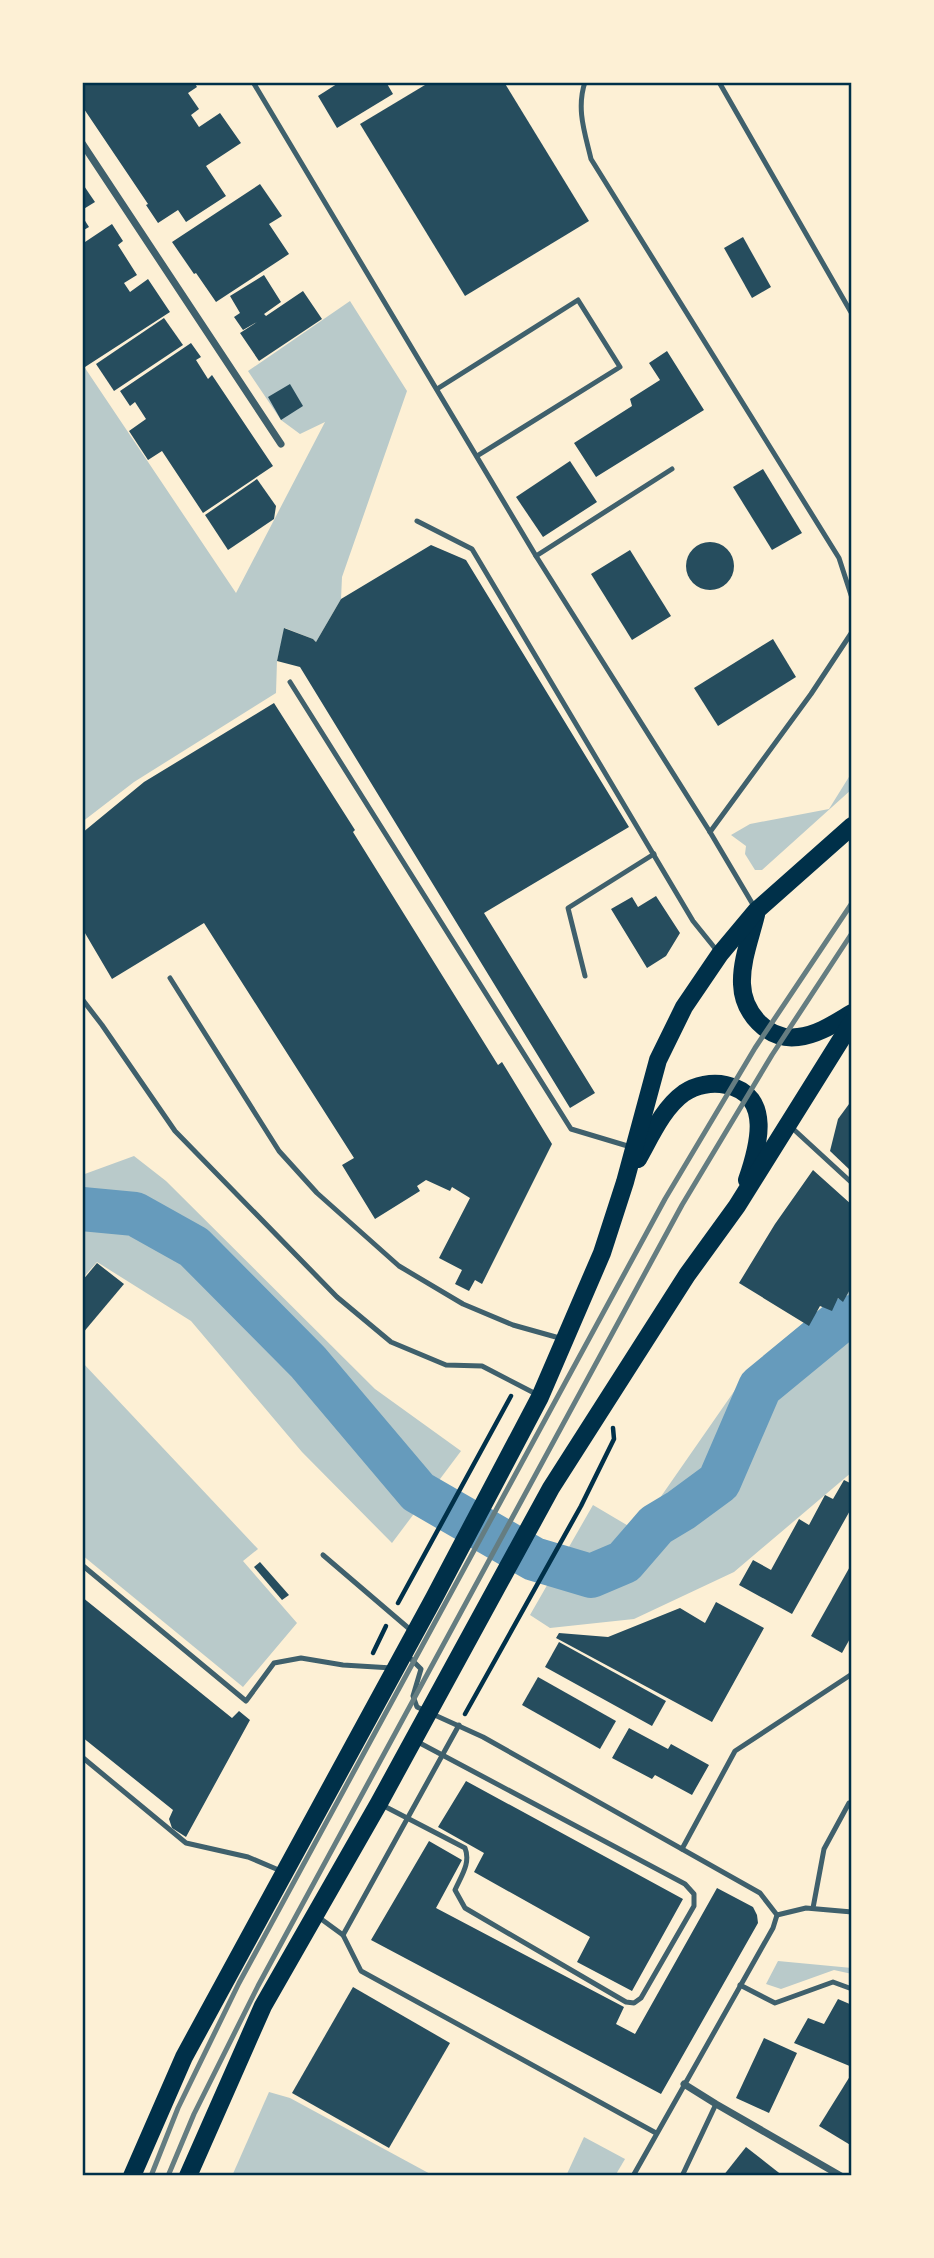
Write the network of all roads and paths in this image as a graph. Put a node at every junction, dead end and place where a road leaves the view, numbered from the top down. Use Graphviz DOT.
graph roads {
  1 [pos="253,82"];
  2 [pos="585,82"];
  3 [pos="719,82"];
  4 [pos="82,144"];
  5 [pos="852,314"];
  6 [pos="437,389"];
  7 [pos="281,444"];
  8 [pos="477,457"];
  9 [pos="672,469"];
  10 [pos="417,521"];
  11 [pos="536,556"];
  12 [pos="852,598"];
  13 [pos="852,632"];
  14 [pos="290,682"];
  15 [pos="852,826"];
  16 [pos="710,832"];
  17 [pos="654,854"];
  18 [pos="756,911"];
  19 [pos="720,954"];
  20 [pos="585,976"];
  21 [pos="170,978"];
  22 [pos="82,999"];
  23 [pos="852,1013"];
  24 [pos="852,1022"];
  25 [pos="789,1125"];
  26 [pos="634,1148"];
  27 [pos="625,1182"];
  28 [pos="852,1183"];
  29 [pos="737,1206"];
  30 [pos="566,1340"];
  31 [pos="517,1384"];
  32 [pos="610,1396"];
  33 [pos="540,1397"];
  34 [pos="323,1555"];
  35 [pos="82,1565"];
  36 [pos="406,1585"];
  37 [pos="415,1634"];
  38 [pos="400,1660"];
  39 [pos="852,1674"];
  40 [pos="428,1712"];
  41 [pos="459,1725"];
  42 [pos="414,1739"];
  43 [pos="443,1754"];
  44 [pos="82,1758"];
  45 [pos="849,1802"];
  46 [pos="379,1803"];
  47 [pos="408,1819"];
  48 [pos="682,1849"];
  49 [pos="284,1873"];
  50 [pos="813,1908"];
  51 [pos="852,1912"];
  52 [pos="315,1915"];
  53 [pos="776,1916"];
  54 [pos="344,1935"];
  55 [pos="740,1986"];
  56 [pos="852,1989"];
  57 [pos="684,2084"];
  58 [pos="716,2104"];
  59 [pos="656,2133"];
  60 [pos="132,2176"];
  61 [pos="188,2176"];
  62 [pos="633,2176"];
  63 [pos="682,2176"];
  64 [pos="841,2176"];
  1 -- 6 [label="lane"];
  2 -- 12 [label="lane"];
  3 -- 5 [label="lane"];
  4 -- 7 [label="street"];
  6 -- 8 [label="lane"];
  6 -- 8 [label="lane"];
  8 -- 11 [label="lane"];
  9 -- 11 [label="lane"];
  10 -- 17 [label="lane"];
  11 -- 16 [label="lane"];
  13 -- 16 [label="lane"];
  14 -- 26 [label="lane"];
  15 -- 18 [label="main road"];
  16 -- 18 [label="lane"];
  17 -- 19 [label="lane"];
  17 -- 20 [label="lane"];
  18 -- 19 [label="main road"];
  18 -- 23 [label="main road"];
  19 -- 26 [label="main road"];
  21 -- 30 [label="lane"];
  22 -- 31 [label="lane"];
  24 -- 25 [label="main road"];
  25 -- 28 [label="lane"];
  25 -- 29 [label="main road"];
  26 -- 27 [label="main road"];
  27 -- 29 [label="main road"];
  27 -- 30 [label="main road"];
  29 -- 32 [label="main road"];
  30 -- 33 [label="main road"];
  31 -- 33 [label="lane"];
  31 -- 36 [label="path"];
  32 -- 40 [label="main road"];
  32 -- 41 [label="path"];
  33 -- 37 [label="main road"];
  34 -- 37 [label="lane"];
  35 -- 38 [label="lane"];
  37 -- 38 [label="main road"];
  38 -- 40 [label="lane"];
  38 -- 49 [label="main road"];
  39 -- 48 [label="lane"];
  40 -- 41 [label="lane"];
  40 -- 42 [label="main road"];
  41 -- 43 [label="lane"];
  41 -- 48 [label="lane"];
  42 -- 43 [label="lane"];
  42 -- 46 [label="main road"];
  43 -- 47 [label="lane"];
  43 -- 47 [label="lane"];
  44 -- 49 [label="lane"];
  45 -- 50 [label="lane"];
  46 -- 47 [label="lane"];
  46 -- 52 [label="main road"];
  47 -- 54 [label="lane"];
  48 -- 53 [label="lane"];
  49 -- 60 [label="main road"];
  50 -- 51 [label="lane"];
  50 -- 53 [label="lane"];
  52 -- 54 [label="lane"];
  52 -- 61 [label="main road"];
  53 -- 55 [label="lane"];
  54 -- 59 [label="lane"];
  55 -- 56 [label="lane"];
  55 -- 57 [label="lane"];
  57 -- 58 [label="street"];
  57 -- 59 [label="lane"];
  58 -- 63 [label="lane"];
  58 -- 64 [label="street"];
  59 -- 62 [label="lane"];
}
